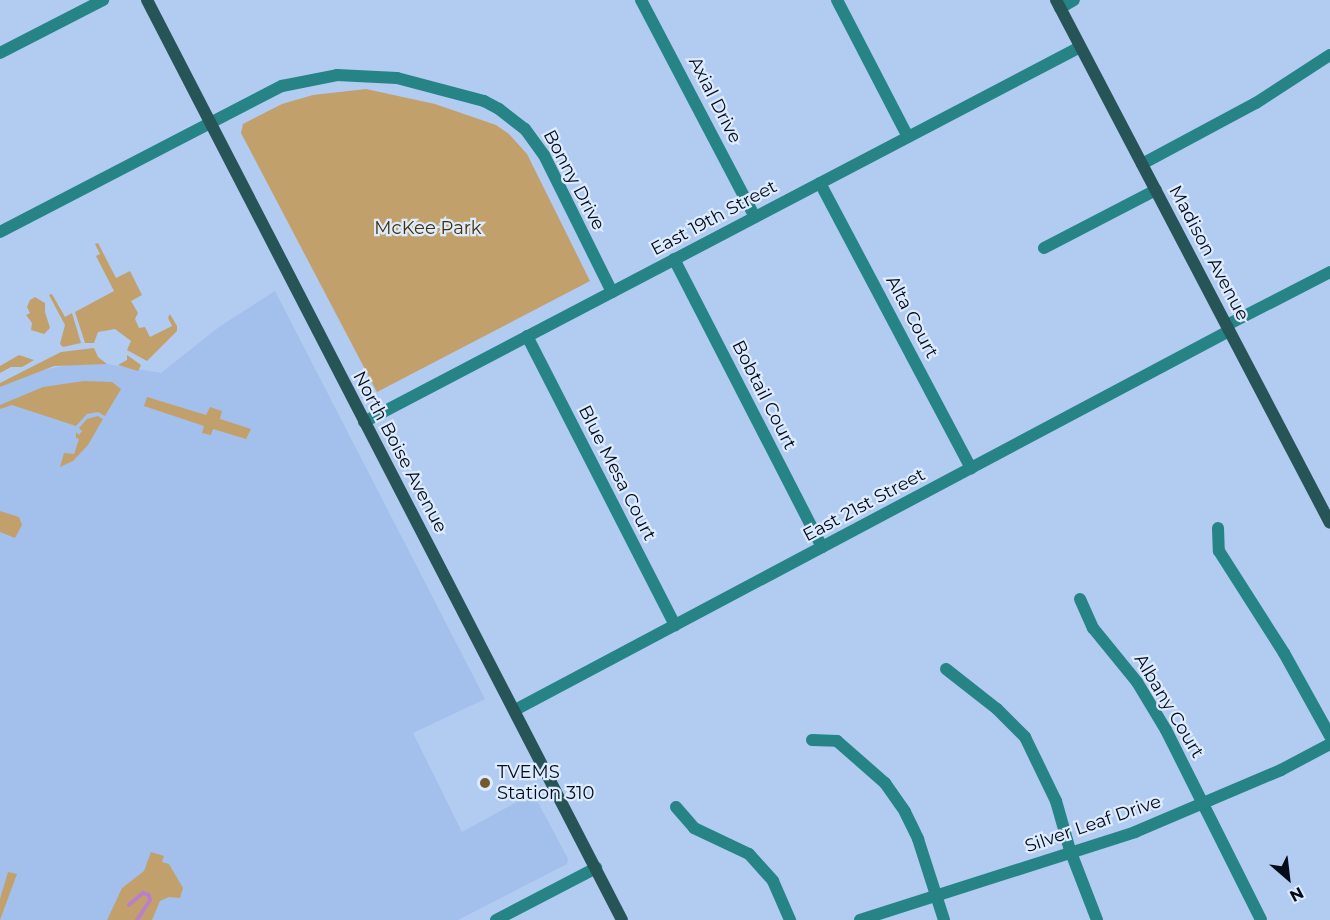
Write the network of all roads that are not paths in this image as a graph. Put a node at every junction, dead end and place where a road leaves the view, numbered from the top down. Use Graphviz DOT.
graph roads {
  1 [pos="103,0"];
  2 [pos="147,0"];
  3 [pos="641,0"];
  4 [pos="837,0"];
  5 [pos="1074,0"];
  6 [pos="1058,4"];
  7 [pos="1080,46"];
  8 [pos="0,53"];
  9 [pos="1330,55"];
  10 [pos="210,123"];
  11 [pos="908,136"];
  12 [pos="1142,164"];
  13 [pos="820,183"];
  14 [pos="1156,190"];
  15 [pos="755,217"];
  16 [pos="0,232"];
  17 [pos="1044,248"];
  18 [pos="674,259"];
  19 [pos="1330,272"];
  20 [pos="612,292"];
  21 [pos="1228,328"];
  22 [pos="527,336"];
  23 [pos="364,422"];
  24 [pos="971,468"];
  25 [pos="1330,523"];
  26 [pos="1218,528"];
  27 [pos="822,547"];
  28 [pos="1080,599"];
  29 [pos="675,626"];
  30 [pos="946,669"];
  31 [pos="515,710"];
  32 [pos="1330,736"];
  33 [pos="812,741"];
  34 [pos="1330,744"];
  35 [pos="1201,804"];
  36 [pos="676,807"];
  37 [pos="1070,850"];
  38 [pos="596,868"];
  39 [pos="935,897"];
  40 [pos="496,920"];
  41 [pos="622,920"];
  42 [pos="790,920"];
  43 [pos="861,920"];
  44 [pos="944,920"];
  45 [pos="1097,920"];
  46 [pos="1261,920"];
  1 -- 8 [label="street"];
  2 -- 10 [label="street, North Boise Avenue"];
  3 -- 15 [label="street, Axial Drive"];
  4 -- 11 [label="street"];
  5 -- 6 [label="street"];
  6 -- 7 [label="street, Madison Avenue"];
  7 -- 11 [label="street, East 19th Street"];
  7 -- 12 [label="street, Madison Avenue"];
  9 -- 12 [label="street"];
  10 -- 16 [label="street, Bonny Drive"];
  10 -- 20 [label="street, Bonny Drive"];
  10 -- 23 [label="street, North Boise Avenue"];
  11 -- 13 [label="street, East 19th Street"];
  12 -- 14 [label="street, Madison Avenue"];
  13 -- 15 [label="street, East 19th Street"];
  13 -- 24 [label="street, Alta Court"];
  14 -- 17 [label="street"];
  14 -- 21 [label="street, Madison Avenue"];
  15 -- 18 [label="street, East 19th Street"];
  18 -- 20 [label="street, East 19th Street"];
  18 -- 27 [label="street, Bobtail Court"];
  19 -- 21 [label="street, East 21st Street"];
  20 -- 22 [label="street, East 19th Street"];
  21 -- 24 [label="street, East 21st Street"];
  21 -- 25 [label="street, Madison Avenue"];
  22 -- 23 [label="street, East 19th Street"];
  22 -- 29 [label="street, Blue Mesa Court"];
  23 -- 31 [label="street, North Boise Avenue"];
  24 -- 27 [label="street, East 21st Street"];
  26 -- 32 [label="street"];
  27 -- 29 [label="street, East 21st Street"];
  28 -- 35 [label="street, Albany Court"];
  29 -- 31 [label="street, East 21st Street"];
  30 -- 37 [label="street"];
  31 -- 38 [label="street, North Boise Avenue"];
  33 -- 39 [label="street"];
  34 -- 35 [label="street, Silver Leaf Drive"];
  35 -- 37 [label="street, Silver Leaf Drive"];
  35 -- 46 [label="street, Albany Court"];
  36 -- 42 [label="street"];
  37 -- 39 [label="street, Silver Leaf Drive"];
  37 -- 45 [label="street"];
  38 -- 40 [label="street"];
  38 -- 41 [label="street, North Boise Avenue"];
  39 -- 43 [label="street, Silver Leaf Drive"];
  39 -- 44 [label="street"];
}
